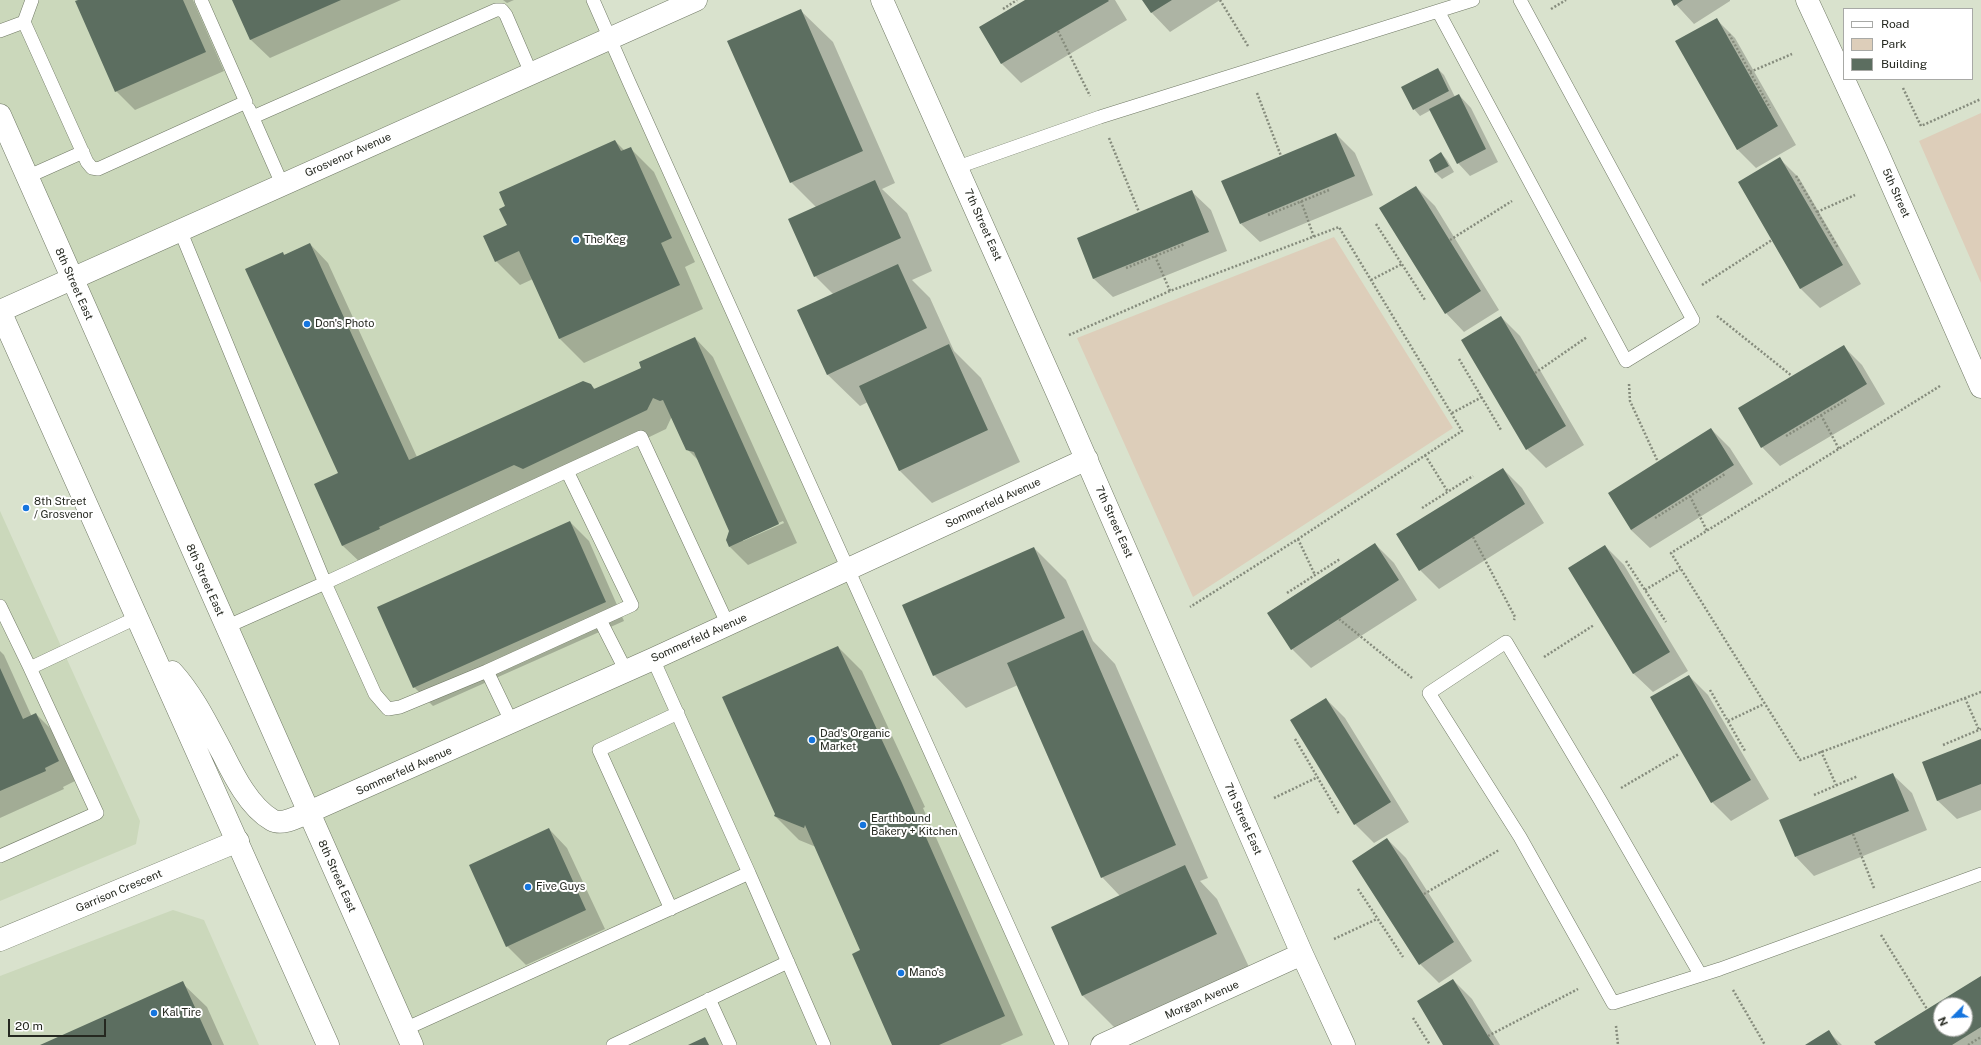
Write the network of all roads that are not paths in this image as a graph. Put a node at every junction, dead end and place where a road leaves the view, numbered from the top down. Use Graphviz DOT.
graph roads {
  1 [pos="32,0"];
  2 [pos="201,0"];
  3 [pos="593,0"];
  4 [pos="696,0"];
  5 [pos="882,0"];
  6 [pos="1474,0"];
  7 [pos="1520,0"];
  8 [pos="1807,0"];
  9 [pos="1438,11"];
  10 [pos="24,22"];
  11 [pos="0,31"];
  12 [pos="610,38"];
  13 [pos="531,73"];
  14 [pos="1843,78"];
  15 [pos="1844,80"];
  16 [pos="246,102"];
  17 [pos="0,115"];
  18 [pos="253,117"];
  19 [pos="83,152"];
  20 [pos="958,167"];
  21 [pos="27,177"];
  22 [pos="282,184"];
  23 [pos="180,230"];
  24 [pos="72,279"];
  25 [pos="0,311"];
  26 [pos="1981,387"];
  27 [pos="1087,459"];
  28 [pos="567,471"];
  29 [pos="848,570"];
  30 [pos="325,583"];
  31 [pos="0,606"];
  32 [pos="138,617"];
  33 [pos="600,620"];
  34 [pos="728,625"];
  35 [pos="226,627"];
  36 [pos="653,659"];
  37 [pos="30,668"];
  38 [pos="487,671"];
  39 [pos="626,671"];
  40 [pos="678,714"];
  41 [pos="512,723"];
  42 [pos="309,812"];
  43 [pos="238,841"];
  44 [pos="0,856"];
  45 [pos="750,873"];
  46 [pos="1981,874"];
  47 [pos="671,909"];
  48 [pos="0,940"];
  49 [pos="1302,954"];
  50 [pos="788,962"];
  51 [pos="1700,974"];
  52 [pos="710,999"];
  53 [pos="408,1037"];
  54 [pos="328,1045"];
  55 [pos="613,1045"];
  56 [pos="730,1045"];
  57 [pos="824,1045"];
  58 [pos="1062,1045"];
  59 [pos="1102,1045"];
  60 [pos="1344,1045"];
  1 -- 10 [label="lane"];
  2 -- 16 [label="lane"];
  3 -- 12 [label="lane"];
  4 -- 12 [label="street, Grosvenor Avenue"];
  5 -- 20 [label="street, 7th Street East"];
  6 -- 9 [label="lane"];
  7 -- 9 [label="lane"];
  8 -- 14 [label="street, 5th Street"];
  9 -- 20 [label="lane"];
  10 -- 11 [label="lane"];
  10 -- 19 [label="lane"];
  12 -- 13 [label="street, Grosvenor Avenue"];
  12 -- 29 [label="lane"];
  13 -- 18 [label="lane"];
  13 -- 22 [label="street, Grosvenor Avenue"];
  15 -- 26 [label="street, 5th Street"];
  16 -- 18 [label="lane"];
  16 -- 19 [label="lane"];
  17 -- 21 [label="street, 8th Street East"];
  18 -- 22 [label="lane"];
  19 -- 21 [label="lane"];
  20 -- 27 [label="street, 7th Street East"];
  21 -- 24 [label="street, 8th Street East"];
  22 -- 23 [label="street, Grosvenor Avenue"];
  23 -- 24 [label="street, Grosvenor Avenue"];
  23 -- 30 [label="lane"];
  24 -- 25 [label="street, Grosvenor Avenue"];
  24 -- 35 [label="street, 8th Street East"];
  25 -- 32 [label="street"];
  27 -- 29 [label="street, Sommerfeld Avenue"];
  27 -- 49 [label="street, 7th Street East"];
  28 -- 30 [label="lane"];
  28 -- 33 [label="lane"];
  28 -- 34 [label="lane"];
  29 -- 34 [label="street, Sommerfeld Avenue"];
  29 -- 58 [label="lane"];
  30 -- 35 [label="lane"];
  30 -- 38 [label="lane"];
  31 -- 37 [label="lane"];
  32 -- 37 [label="lane"];
  32 -- 42 [label="street, Sommerfeld Avenue"];
  32 -- 43 [label="street"];
  33 -- 38 [label="lane"];
  33 -- 39 [label="lane"];
  34 -- 36 [label="street, Sommerfeld Avenue"];
  35 -- 42 [label="street, 8th Street East"];
  36 -- 39 [label="street, Sommerfeld Avenue"];
  36 -- 40 [label="lane"];
  37 -- 44 [label="lane"];
  38 -- 41 [label="lane"];
  39 -- 41 [label="street, Sommerfeld Avenue"];
  40 -- 45 [label="lane"];
  40 -- 47 [label="lane"];
  41 -- 42 [label="street, Sommerfeld Avenue"];
  42 -- 53 [label="street, 8th Street East"];
  43 -- 48 [label="street, Garrison Crescent"];
  43 -- 54 [label="street"];
  45 -- 47 [label="lane"];
  45 -- 50 [label="lane"];
  46 -- 51 [label="lane"];
  47 -- 53 [label="lane"];
  49 -- 59 [label="street, Morgan Avenue"];
  49 -- 60 [label="street, 7th Street East"];
  50 -- 52 [label="lane"];
  50 -- 57 [label="lane"];
  51 -- 51 [label="lane"];
  52 -- 55 [label="lane"];
  52 -- 56 [label="lane"];
}
